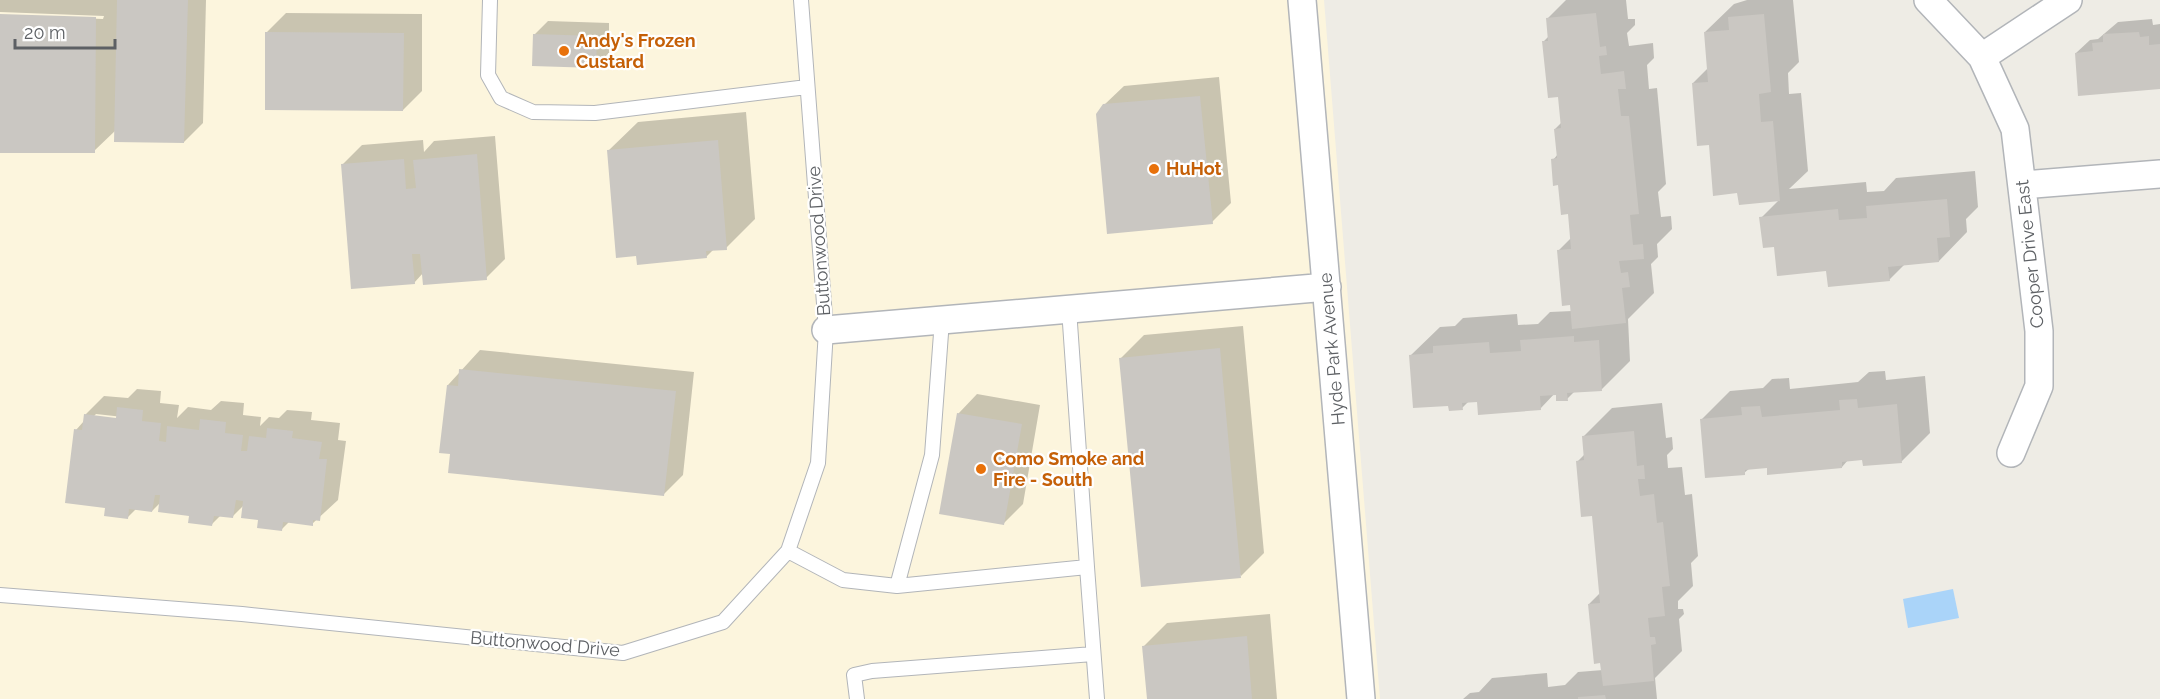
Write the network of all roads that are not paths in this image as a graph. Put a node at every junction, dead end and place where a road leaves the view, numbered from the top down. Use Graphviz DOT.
graph roads {
  1 [pos="490,0"];
  2 [pos="801,0"];
  3 [pos="1302,0"];
  4 [pos="1928,0"];
  5 [pos="2068,0"];
  6 [pos="1982,57"];
  7 [pos="807,87"];
  8 [pos="2160,174"];
  9 [pos="2022,185"];
  10 [pos="1327,287"];
  11 [pos="1069,309"];
  12 [pos="942,320"];
  13 [pos="826,330"];
  14 [pos="2011,453"];
  15 [pos="788,551"];
  16 [pos="1087,567"];
  17 [pos="897,586"];
  18 [pos="0,595"];
  19 [pos="1093,654"];
  20 [pos="857,699"];
  21 [pos="1097,699"];
  22 [pos="1361,699"];
  1 -- 7 [label="lane"];
  2 -- 7 [label="lane, Buttonwood Drive"];
  3 -- 10 [label="street, Hyde Park Avenue"];
  4 -- 6 [label="street, Cooper Drive East"];
  5 -- 6 [label="street"];
  6 -- 9 [label="street, Cooper Drive East"];
  7 -- 13 [label="lane, Buttonwood Drive"];
  8 -- 9 [label="street"];
  9 -- 14 [label="street, Cooper Drive East"];
  10 -- 11 [label="street"];
  10 -- 22 [label="street, Hyde Park Avenue"];
  11 -- 12 [label="street"];
  11 -- 16 [label="lane"];
  12 -- 13 [label="street"];
  12 -- 17 [label="lane"];
  13 -- 15 [label="lane, Buttonwood Drive"];
  15 -- 17 [label="lane"];
  15 -- 18 [label="lane, Buttonwood Drive"];
  16 -- 17 [label="lane"];
  16 -- 19 [label="lane"];
  19 -- 20 [label="lane"];
  19 -- 21 [label="lane"];
}
